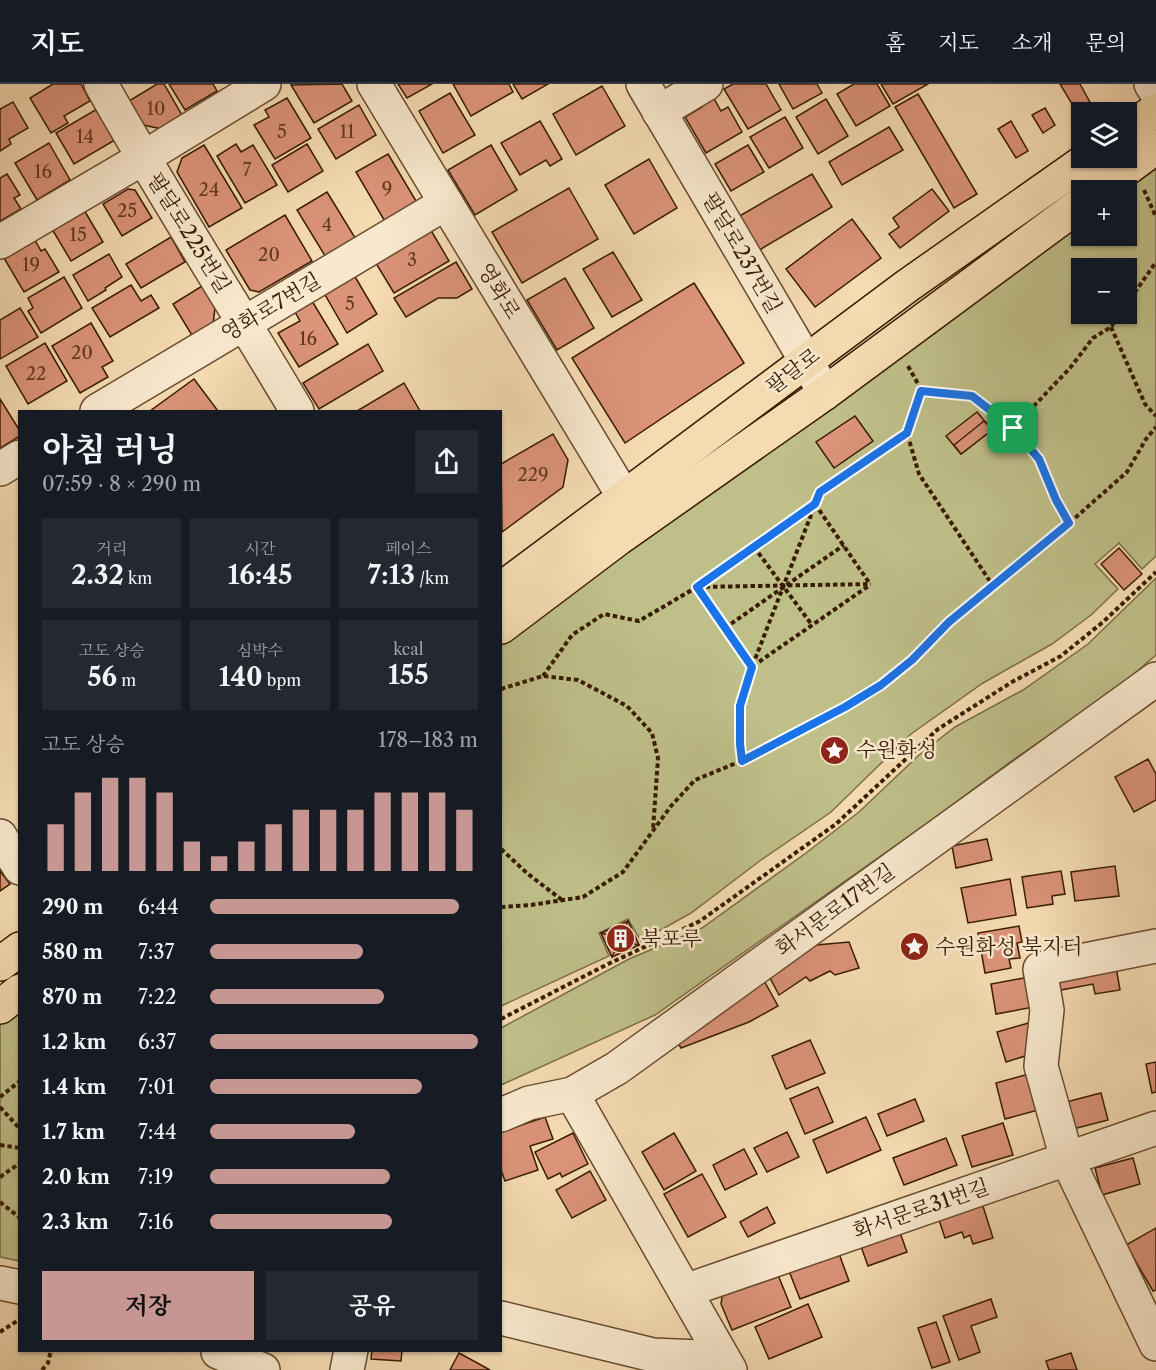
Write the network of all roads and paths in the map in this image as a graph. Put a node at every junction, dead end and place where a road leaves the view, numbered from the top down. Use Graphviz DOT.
graph roads {
  1 [pos="101,84"];
  2 [pos="264,84"];
  3 [pos="374,84"];
  4 [pos="643,84"];
  5 [pos="706,84"];
  6 [pos="1151,84"];
  7 [pos="1156,92"];
  8 [pos="1156,110"];
  9 [pos="659,112"];
  10 [pos="1137,123"];
  11 [pos="1156,147"];
  12 [pos="143,158"];
  13 [pos="1075,168"];
  14 [pos="1111,180"];
  15 [pos="446,203"];
  16 [pos="1071,211"];
  17 [pos="0,242"];
  18 [pos="1156,262"];
  19 [pos="1137,289"];
  20 [pos="245,323"];
  21 [pos="1113,324"];
  22 [pos="1111,327"];
  23 [pos="806,362"];
  24 [pos="825,393"];
  25 [pos="99,410"];
  26 [pos="296,410"];
  27 [pos="1156,416"];
  28 [pos="1156,426"];
  29 [pos="1013,428"];
  30 [pos="907,433"];
  31 [pos="18,458"];
  32 [pos="0,468"];
  33 [pos="624,497"];
  34 [pos="815,504"];
  35 [pos="1069,523"];
  36 [pos="844,546"];
  37 [pos="754,547"];
  38 [pos="1156,572"];
  39 [pos="871,584"];
  40 [pos="783,586"];
  41 [pos="993,586"];
  42 [pos="697,587"];
  43 [pos="502,589"];
  44 [pos="812,625"];
  45 [pos="502,626"];
  46 [pos="725,628"];
  47 [pos="752,667"];
  48 [pos="543,675"];
  49 [pos="1156,679"];
  50 [pos="502,689"];
  51 [pos="742,761"];
  52 [pos="653,831"];
  53 [pos="0,836"];
  54 [pos="502,850"];
  55 [pos="18,865"];
  56 [pos="562,900"];
  57 [pos="502,907"];
  58 [pos="1156,946"];
  59 [pos="18,950"];
  60 [pos="0,964"];
  61 [pos="18,993"];
  62 [pos="0,1007"];
  63 [pos="502,1018"];
  64 [pos="18,1083"];
  65 [pos="572,1094"];
  66 [pos="0,1097"];
  67 [pos="0,1107"];
  68 [pos="502,1115"];
  69 [pos="18,1127"];
  70 [pos="1156,1128"];
  71 [pos="0,1145"];
  72 [pos="18,1148"];
  73 [pos="1067,1159"];
  74 [pos="18,1164"];
  75 [pos="0,1177"];
  76 [pos="0,1202"];
  77 [pos="18,1216"];
  78 [pos="0,1283"];
  79 [pos="18,1287"];
  80 [pos="685,1291"];
  81 [pos="502,1318"];
  82 [pos="18,1320"];
  83 [pos="0,1332"];
  84 [pos="1156,1344"];
  85 [pos="51,1352"];
  86 [pos="218,1352"];
  87 [pos="351,1352"];
  88 [pos="726,1364"];
  89 [pos="42,1370"];
  90 [pos="263,1370"];
  91 [pos="347,1370"];
  1 -- 12 [label="street, 팔달로225번길"];
  2 -- 12 [label="street"];
  3 -- 15 [label="street, 영화로"];
  4 -- 9 [label="street, 팔달로237번길"];
  5 -- 9 [label="street"];
  6 -- 7 [label="street"];
  8 -- 10 [label="main road"];
  9 -- 23 [label="street, 팔달로237번길"];
  11 -- 14 [label="main road"];
  12 -- 17 [label="street"];
  12 -- 20 [label="street, 팔달로225번길"];
  13 -- 23 [label="main road, 팔달로"];
  15 -- 20 [label="street, 영화로7번길"];
  15 -- 33 [label="street, 영화로"];
  16 -- 24 [label="main road, 팔달로"];
  18 -- 19 [label="path"];
  20 -- 25 [label="street, 영화로7번길"];
  20 -- 26 [label="street, 팔달로225번길"];
  21 -- 22 [label="path"];
  22 -- 27 [label="path"];
  22 -- 29 [label="path"];
  23 -- 24 [label="street, 팔달로237번길"];
  23 -- 33 [label="main road, 팔달로"];
  24 -- 45 [label="main road, 팔달로"];
  28 -- 35 [label="path"];
  29 -- 30 [label="path"];
  29 -- 35 [label="path"];
  30 -- 34 [label="path"];
  30 -- 41 [label="path"];
  31 -- 32 [label="street"];
  33 -- 43 [label="main road, 팔달로"];
  34 -- 36 [label="path"];
  34 -- 37 [label="path"];
  34 -- 40 [label="path"];
  35 -- 41 [label="path"];
  36 -- 39 [label="path"];
  36 -- 40 [label="path"];
  37 -- 40 [label="path"];
  37 -- 42 [label="path"];
  38 -- 63 [label="path"];
  39 -- 40 [label="path"];
  39 -- 44 [label="path"];
  40 -- 42 [label="path"];
  40 -- 44 [label="path"];
  40 -- 46 [label="path"];
  40 -- 47 [label="path"];
  41 -- 51 [label="path"];
  42 -- 46 [label="path"];
  42 -- 48 [label="path"];
  44 -- 47 [label="path"];
  46 -- 47 [label="path"];
  47 -- 51 [label="path"];
  48 -- 50 [label="path"];
  48 -- 52 [label="path"];
  49 -- 65 [label="street, 화서문로17번길"];
  51 -- 52 [label="path"];
  52 -- 56 [label="path"];
  53 -- 55 [label="street"];
  54 -- 56 [label="path"];
  56 -- 57 [label="path"];
  58 -- 73 [label="street"];
  59 -- 60 [label="main road"];
  61 -- 62 [label="main road"];
  64 -- 66 [label="path"];
  65 -- 68 [label="street, 화서문로17번길"];
  65 -- 80 [label="street"];
  67 -- 69 [label="path"];
  70 -- 73 [label="street, 화서문로31번길"];
  71 -- 72 [label="path"];
  73 -- 80 [label="street, 화서문로31번길"];
  73 -- 84 [label="street"];
  74 -- 75 [label="path"];
  76 -- 77 [label="path"];
  78 -- 79 [label="street"];
  80 -- 88 [label="street"];
  81 -- 88 [label="street"];
  82 -- 83 [label="path"];
  85 -- 89 [label="path"];
  86 -- 90 [label="street"];
  87 -- 91 [label="street"];
}
